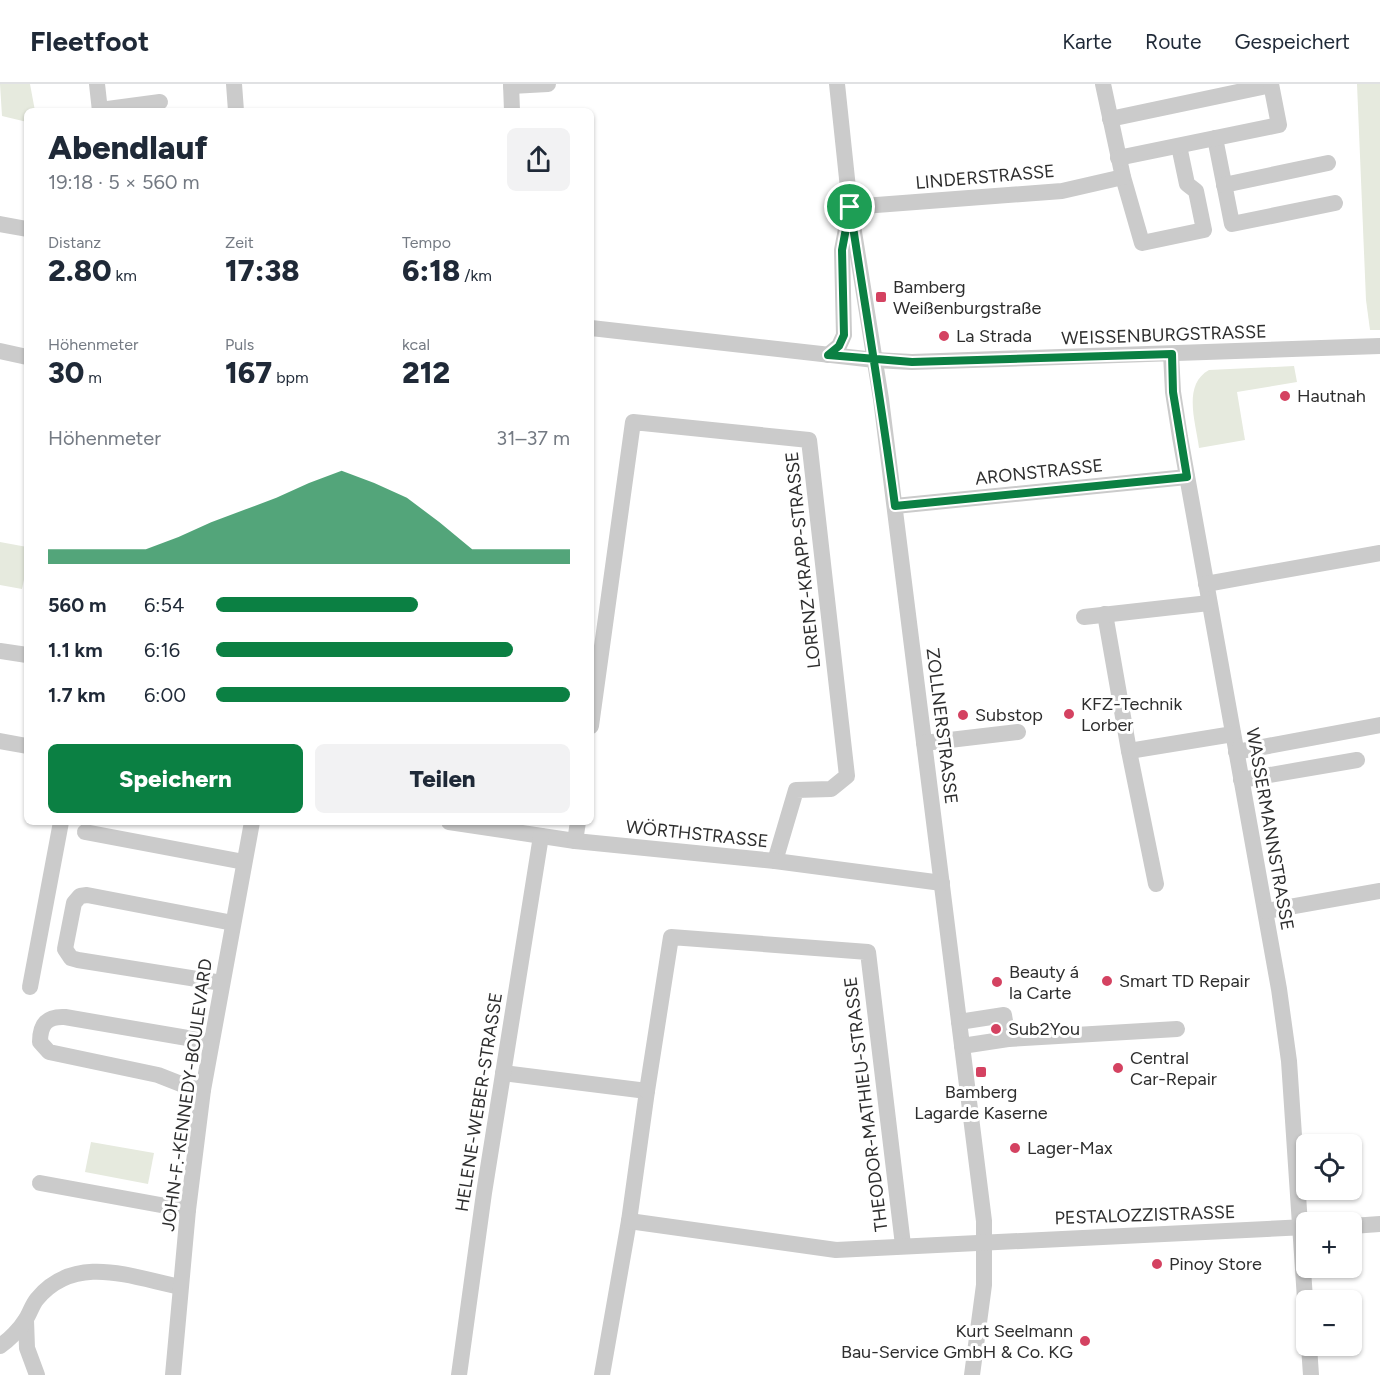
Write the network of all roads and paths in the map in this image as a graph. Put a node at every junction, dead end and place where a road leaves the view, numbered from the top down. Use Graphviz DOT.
graph roads {
  1 [pos="96,84"];
  2 [pos="235,84"];
  3 [pos="548,84"];
  4 [pos="837,84"];
  5 [pos="1103,84"];
  6 [pos="511,85"];
  7 [pos="1271,85"];
  8 [pos="160,102"];
  9 [pos="100,108"];
  10 [pos="120,108"];
  11 [pos="236,108"];
  12 [pos="512,108"];
  13 [pos="1110,119"];
  14 [pos="1215,138"];
  15 [pos="1179,146"];
  16 [pos="1118,158"];
  17 [pos="1328,163"];
  18 [pos="1123,177"];
  19 [pos="1224,184"];
  20 [pos="1335,203"];
  21 [pos="850,207"];
  22 [pos="0,224"];
  23 [pos="24,228"];
  24 [pos="594,328"];
  25 [pos="1380,346"];
  26 [pos="0,351"];
  27 [pos="1172,354"];
  28 [pos="828,355"];
  29 [pos="24,356"];
  30 [pos="875,360"];
  31 [pos="1187,477"];
  32 [pos="895,506"];
  33 [pos="1380,553"];
  34 [pos="1206,584"];
  35 [pos="1209,603"];
  36 [pos="1105,614"];
  37 [pos="1084,616"];
  38 [pos="0,651"];
  39 [pos="24,655"];
  40 [pos="594,704"];
  41 [pos="1380,725"];
  42 [pos="1018,732"];
  43 [pos="1233,734"];
  44 [pos="0,741"];
  45 [pos="924,743"];
  46 [pos="24,745"];
  47 [pos="1129,751"];
  48 [pos="1236,752"];
  49 [pos="1357,760"];
  50 [pos="1241,780"];
  51 [pos="60,825"];
  52 [pos="251,825"];
  53 [pos="469,825"];
  54 [pos="578,825"];
  55 [pos="85,832"];
  56 [pos="541,836"];
  57 [pos="575,841"];
  58 [pos="775,861"];
  59 [pos="244,862"];
  60 [pos="942,883"];
  61 [pos="1156,884"];
  62 [pos="1380,891"];
  63 [pos="1266,911"];
  64 [pos="233,923"];
  65 [pos="222,983"];
  66 [pos="30,987"];
  67 [pos="959,1022"];
  68 [pos="1177,1029"];
  69 [pos="1008,1039"];
  70 [pos="211,1042"];
  71 [pos="962,1046"];
  72 [pos="503,1073"];
  73 [pos="203,1090"];
  74 [pos="647,1091"];
  75 [pos="40,1183"];
  76 [pos="188,1210"];
  77 [pos="1302,1212"];
  78 [pos="628,1221"];
  79 [pos="1380,1224"];
  80 [pos="1362,1225"];
  81 [pos="1296,1227"];
  82 [pos="984,1242"];
  83 [pos="903,1245"];
  84 [pos="180,1287"];
  85 [pos="26,1320"];
  86 [pos="0,1346"];
  87 [pos="1310,1356"];
  88 [pos="37,1375"];
  89 [pos="173,1375"];
  90 [pos="459,1375"];
  91 [pos="602,1375"];
  92 [pos="972,1375"];
  93 [pos="1311,1375"];
  1 -- 9 [label="street"];
  2 -- 11 [label="street"];
  3 -- 6 [label="street"];
  4 -- 21 [label="street, ZOLLNERSTRASSE"];
  5 -- 13 [label="street"];
  6 -- 12 [label="street"];
  7 -- 13 [label="street"];
  7 -- 14 [label="street"];
  8 -- 10 [label="street"];
  13 -- 16 [label="street"];
  14 -- 15 [label="street"];
  14 -- 19 [label="street"];
  15 -- 16 [label="street"];
  15 -- 18 [label="street"];
  16 -- 18 [label="street"];
  17 -- 19 [label="street"];
  18 -- 21 [label="street, LINDERSTRASSE"];
  19 -- 20 [label="street"];
  21 -- 28 [label="street"];
  21 -- 30 [label="street, ZOLLNERSTRASSE"];
  22 -- 23 [label="street"];
  24 -- 28 [label="street, WEISSENBURGSTRASSE"];
  25 -- 27 [label="street, WEISSENBURGSTRASSE"];
  26 -- 29 [label="street"];
  27 -- 30 [label="street, WEISSENBURGSTRASSE"];
  27 -- 31 [label="street, WASSERMANNSTRASSE"];
  28 -- 30 [label="street, WEISSENBURGSTRASSE"];
  30 -- 32 [label="street, ZOLLNERSTRASSE"];
  31 -- 32 [label="street, ARONSTRASSE"];
  31 -- 34 [label="street, WASSERMANNSTRASSE"];
  32 -- 45 [label="street, ZOLLNERSTRASSE"];
  33 -- 34 [label="street"];
  34 -- 35 [label="street, WASSERMANNSTRASSE"];
  35 -- 36 [label="street"];
  35 -- 43 [label="street, WASSERMANNSTRASSE"];
  36 -- 37 [label="street"];
  36 -- 47 [label="street"];
  38 -- 39 [label="street"];
  40 -- 58 [label="street, LORENZ-KRAPP-STRASSE"];
  41 -- 48 [label="street"];
  42 -- 45 [label="street"];
  43 -- 47 [label="street"];
  43 -- 48 [label="street, WASSERMANNSTRASSE"];
  44 -- 46 [label="street"];
  45 -- 60 [label="street, ZOLLNERSTRASSE"];
  47 -- 61 [label="street"];
  48 -- 50 [label="street, WASSERMANNSTRASSE"];
  49 -- 50 [label="street"];
  50 -- 63 [label="street, WASSERMANNSTRASSE"];
  51 -- 66 [label="street"];
  52 -- 59 [label="street, JOHN-F.-KENNEDY-BOULEVARD"];
  53 -- 56 [label="street, WÖRTHSTRASSE"];
  54 -- 57 [label="street"];
  55 -- 59 [label="street"];
  56 -- 57 [label="street, WÖRTHSTRASSE"];
  56 -- 72 [label="street, HELENE-WEBER-STRASSE"];
  57 -- 58 [label="street, WÖRTHSTRASSE"];
  58 -- 60 [label="street, WÖRTHSTRASSE"];
  59 -- 64 [label="street, JOHN-F.-KENNEDY-BOULEVARD"];
  60 -- 67 [label="street, ZOLLNERSTRASSE"];
  62 -- 63 [label="street"];
  63 -- 77 [label="street, WASSERMANNSTRASSE"];
  64 -- 65 [label="street, JOHN-F.-KENNEDY-BOULEVARD"];
  64 -- 65 [label="street"];
  65 -- 70 [label="street, JOHN-F.-KENNEDY-BOULEVARD"];
  67 -- 69 [label="street"];
  67 -- 71 [label="street, ZOLLNERSTRASSE"];
  68 -- 69 [label="street"];
  69 -- 71 [label="street"];
  70 -- 73 [label="street, JOHN-F.-KENNEDY-BOULEVARD"];
  70 -- 73 [label="street"];
  71 -- 82 [label="street, ZOLLNERSTRASSE"];
  72 -- 74 [label="street"];
  72 -- 90 [label="street, HELENE-WEBER-STRASSE"];
  73 -- 76 [label="street, JOHN-F.-KENNEDY-BOULEVARD"];
  74 -- 78 [label="street"];
  74 -- 83 [label="street, THEODOR-MATHIEU-STRASSE"];
  75 -- 76 [label="street"];
  76 -- 84 [label="street, JOHN-F.-KENNEDY-BOULEVARD"];
  78 -- 83 [label="street, PESTALOZZISTRASSE"];
  78 -- 91 [label="street"];
  79 -- 80 [label="street"];
  81 -- 82 [label="street, PESTALOZZISTRASSE"];
  82 -- 83 [label="street, PESTALOZZISTRASSE"];
  82 -- 92 [label="street, ZOLLNERSTRASSE"];
  84 -- 85 [label="street"];
  84 -- 89 [label="street, JOHN-F.-KENNEDY-BOULEVARD"];
  85 -- 86 [label="street"];
  85 -- 88 [label="street"];
  87 -- 93 [label="street"];
}
